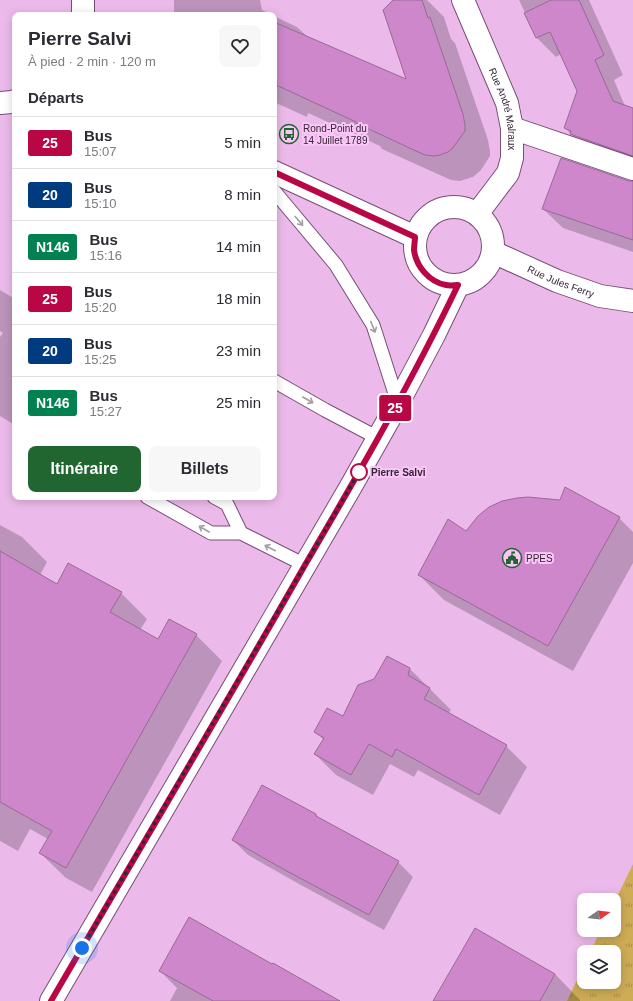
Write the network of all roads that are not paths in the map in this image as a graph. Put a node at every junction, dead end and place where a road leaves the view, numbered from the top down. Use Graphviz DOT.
graph roads {
  1 [pos="83,0"];
  2 [pos="463,0"];
  3 [pos="83,12"];
  4 [pos="12,102"];
  5 [pos="0,103"];
  6 [pos="512,128"];
  7 [pos="633,169"];
  8 [pos="277,173"];
  9 [pos="277,195"];
  10 [pos="477,214"];
  11 [pos="415,237"];
  12 [pos="493,252"];
  13 [pos="458,285"];
  14 [pos="633,301"];
  15 [pos="277,383"];
  16 [pos="398,403"];
  17 [pos="378,438"];
  18 [pos="152,500"];
  19 [pos="220,500"];
  20 [pos="241,533"];
  21 [pos="305,565"];
  22 [pos="51,1001"];
  1 -- 3 [label="street"];
  2 -- 6 [label="street, Rue André Malraux"];
  4 -- 5 [label="street"];
  6 -- 7 [label="street"];
  6 -- 10 [label="street, Rue André Malraux"];
  8 -- 11 [label="street"];
  9 -- 16 [label="lane, one-way"];
  10 -- 11 [label="street"];
  10 -- 12 [label="street"];
  11 -- 13 [label="street"];
  12 -- 13 [label="street"];
  12 -- 14 [label="street, Rue Jules Ferry"];
  13 -- 16 [label="street"];
  15 -- 17 [label="lane, one-way"];
  16 -- 17 [label="street"];
  17 -- 21 [label="street"];
  20 -- 18 [label="lane, one-way"];
  19 -- 20 [label="lane"];
  21 -- 20 [label="lane, one-way"];
  21 -- 22 [label="street"];
}
